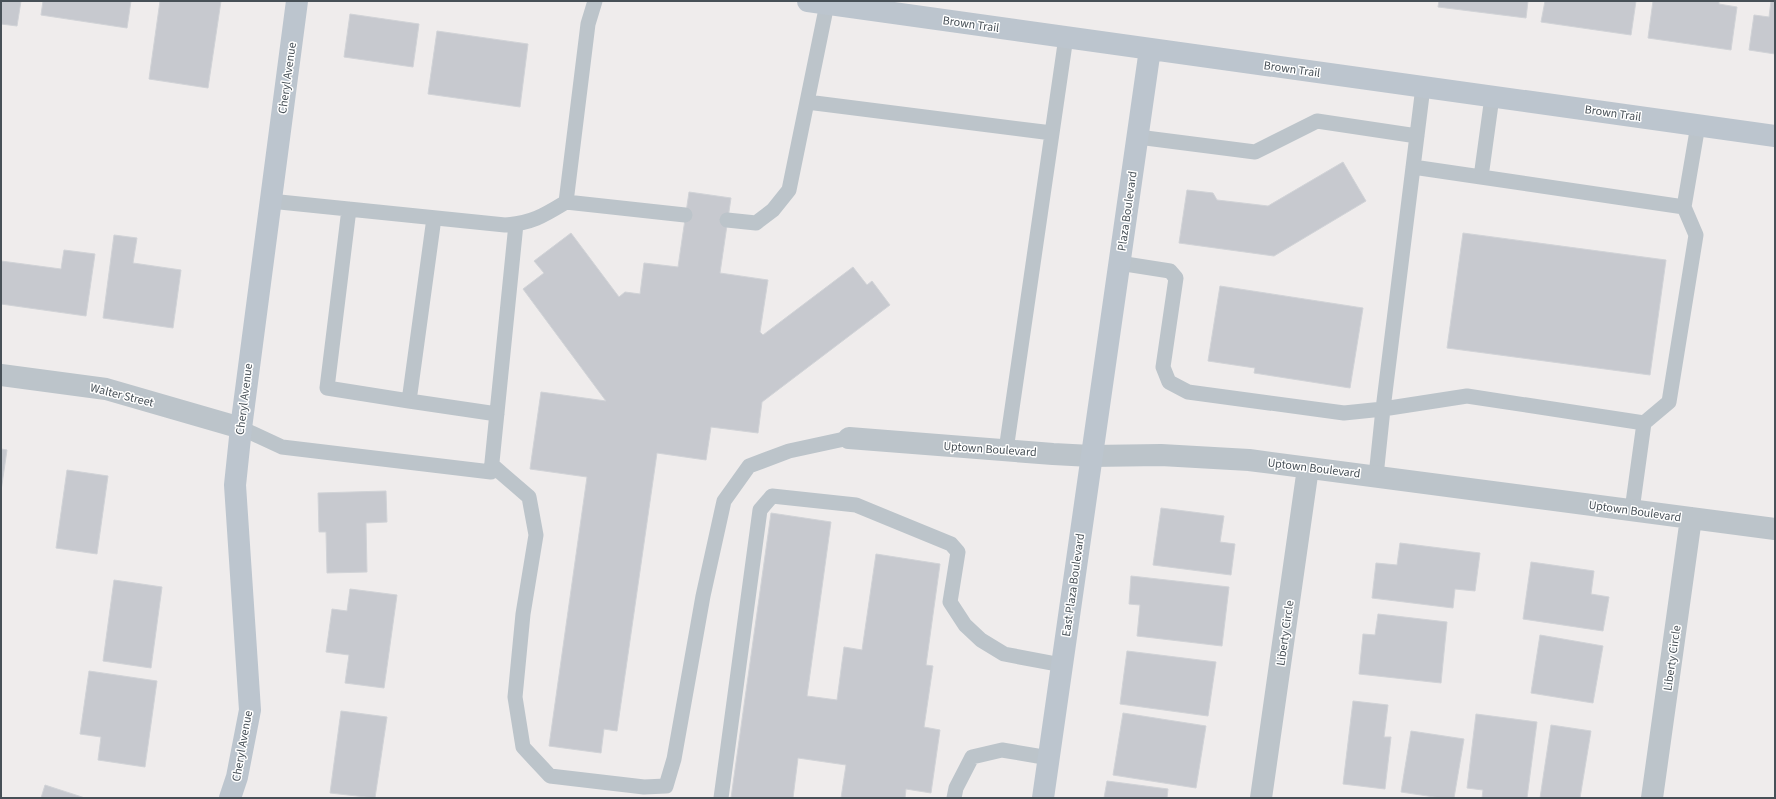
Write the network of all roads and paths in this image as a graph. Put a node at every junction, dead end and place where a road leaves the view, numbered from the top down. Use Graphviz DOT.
graph roads {
  1 [pos="297,1"];
  2 [pos="595,1"];
  3 [pos="818,2"];
  4 [pos="1066,37"];
  5 [pos="1150,49"];
  6 [pos="1424,87"];
  7 [pos="1492,97"];
  8 [pos="807,102"];
  9 [pos="1698,125"];
  10 [pos="1052,133"];
  11 [pos="1138,136"];
  12 [pos="1417,136"];
  13 [pos="1775,136"];
  14 [pos="1413,167"];
  15 [pos="1481,177"];
  16 [pos="270,201"];
  17 [pos="566,202"];
  18 [pos="1684,207"];
  19 [pos="349,209"];
  20 [pos="685,215"];
  21 [pos="434,218"];
  22 [pos="727,220"];
  23 [pos="516,224"];
  24 [pos="1119,263"];
  25 [pos="1104,372"];
  26 [pos="1,375"];
  27 [pos="409,401"];
  28 [pos="1383,409"];
  29 [pos="497,414"];
  30 [pos="1644,423"];
  31 [pos="241,428"];
  32 [pos="850,438"];
  33 [pos="1006,450"];
  34 [pos="1091,456"];
  35 [pos="492,465"];
  36 [pos="1308,468"];
  37 [pos="1376,476"];
  38 [pos="1632,510"];
  39 [pos="1691,518"];
  40 [pos="1775,529"];
  41 [pos="1062,665"];
  42 [pos="1049,758"];
  43 [pos="230,798"];
  44 [pos="721,798"];
  45 [pos="954,798"];
  46 [pos="1043,798"];
  47 [pos="1261,798"];
  48 [pos="1652,798"];
  1 -- 16 [label="street, Cheryl Avenue"];
  2 -- 17 [label="lane"];
  3 -- 4 [label="street, Brown Trail"];
  3 -- 8 [label="lane"];
  4 -- 5 [label="street, Brown Trail"];
  4 -- 10 [label="lane"];
  5 -- 6 [label="street, Brown Trail"];
  5 -- 11 [label="street, Plaza Boulevard"];
  6 -- 7 [label="street, Brown Trail"];
  6 -- 12 [label="lane"];
  7 -- 9 [label="street, Brown Trail"];
  7 -- 15 [label="lane"];
  8 -- 10 [label="lane"];
  8 -- 22 [label="lane"];
  9 -- 13 [label="street, Brown Trail"];
  9 -- 18 [label="lane"];
  10 -- 33 [label="lane"];
  11 -- 12 [label="lane"];
  11 -- 24 [label="street, Plaza Boulevard"];
  12 -- 14 [label="lane"];
  14 -- 15 [label="lane"];
  14 -- 28 [label="lane"];
  15 -- 18 [label="lane"];
  16 -- 19 [label="lane"];
  16 -- 31 [label="street, Cheryl Avenue"];
  17 -- 20 [label="lane"];
  17 -- 23 [label="lane"];
  18 -- 30 [label="lane"];
  19 -- 21 [label="lane"];
  19 -- 27 [label="lane"];
  21 -- 23 [label="lane"];
  21 -- 27 [label="lane"];
  23 -- 29 [label="lane"];
  24 -- 25 [label="street, Plaza Boulevard"];
  24 -- 28 [label="lane"];
  25 -- 34 [label="street, East Plaza Boulevard"];
  26 -- 31 [label="street, Walter Street"];
  27 -- 29 [label="lane"];
  28 -- 30 [label="lane"];
  28 -- 37 [label="lane"];
  29 -- 35 [label="lane"];
  30 -- 38 [label="lane"];
  31 -- 35 [label="lane"];
  31 -- 43 [label="street, Cheryl Avenue"];
  32 -- 33 [label="street, Uptown Boulevard"];
  32 -- 35 [label="lane"];
  33 -- 34 [label="street, Uptown Boulevard"];
  34 -- 36 [label="street, Uptown Boulevard"];
  34 -- 41 [label="street, East Plaza Boulevard"];
  36 -- 37 [label="street, Uptown Boulevard"];
  36 -- 47 [label="street, Liberty Circle"];
  37 -- 38 [label="street, Uptown Boulevard"];
  38 -- 39 [label="street, Uptown Boulevard"];
  39 -- 40 [label="street, Uptown Boulevard"];
  39 -- 48 [label="street, Liberty Circle"];
  41 -- 42 [label="street, East Plaza Boulevard"];
  41 -- 44 [label="lane"];
  42 -- 45 [label="lane"];
  42 -- 46 [label="street, East Plaza Boulevard"];
}
